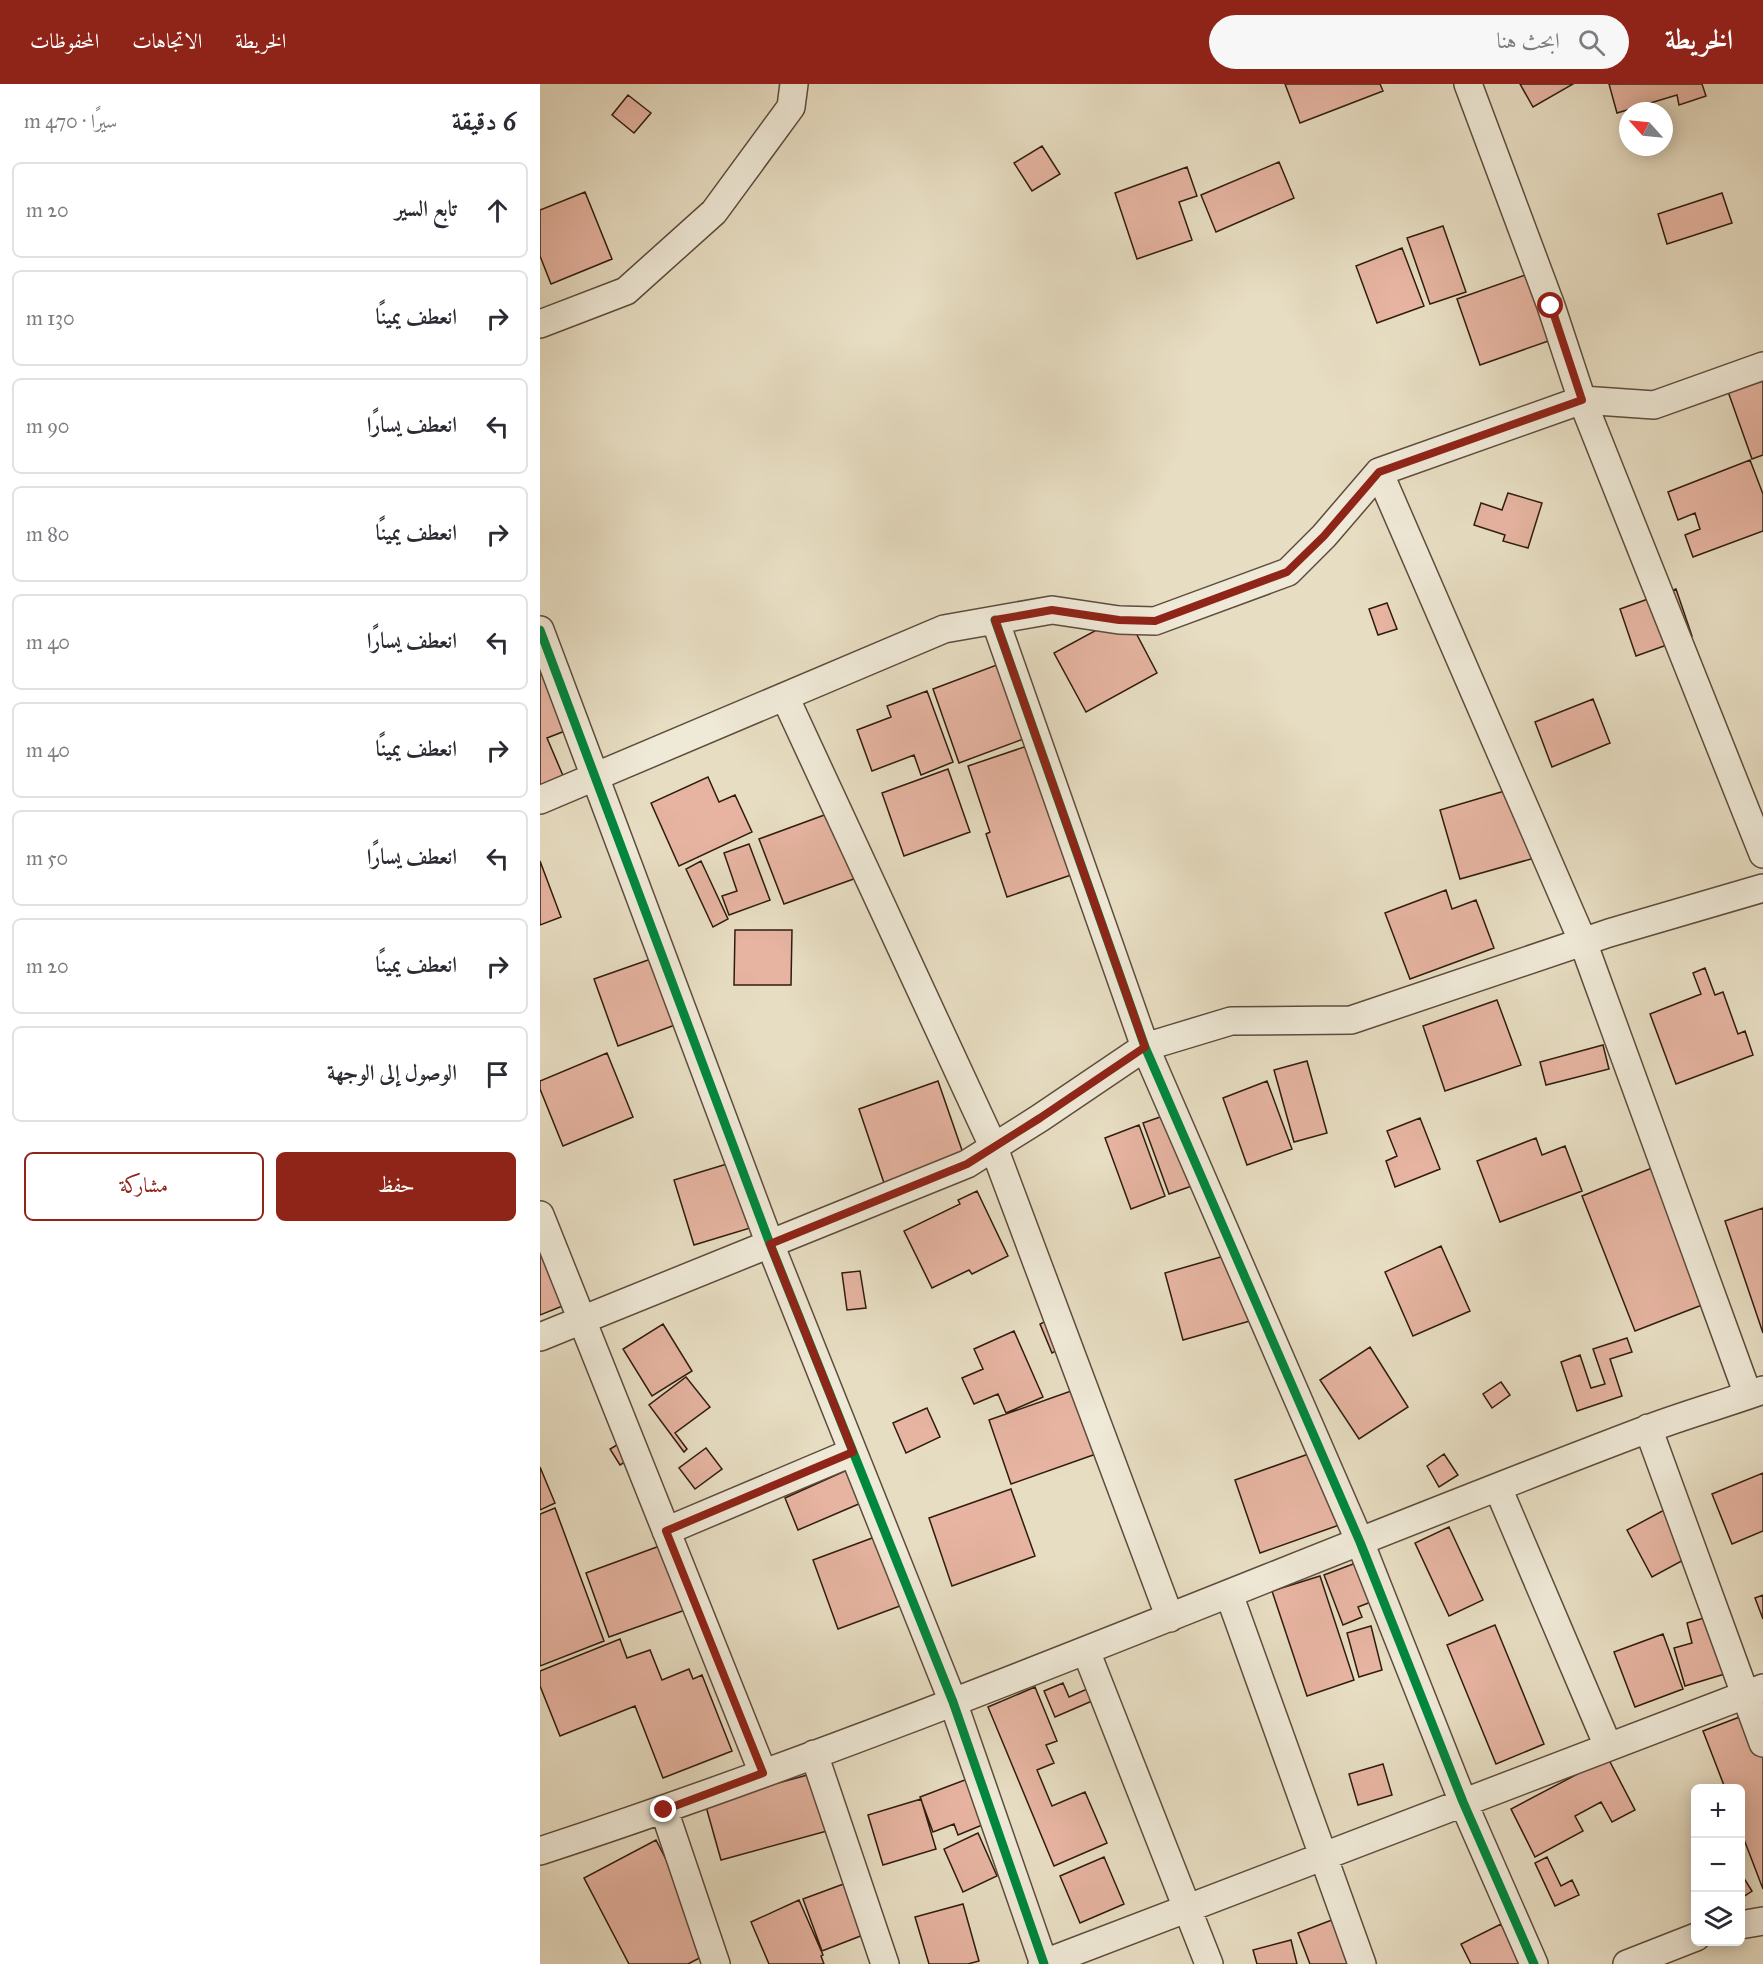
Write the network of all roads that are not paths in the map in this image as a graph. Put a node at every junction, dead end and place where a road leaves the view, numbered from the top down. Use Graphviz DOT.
graph roads {
  1 [pos="794,84"];
  2 [pos="1468,84"];
  3 [pos="540,324"];
  4 [pos="1763,366"];
  5 [pos="1582,400"];
  6 [pos="1379,472"];
  7 [pos="995,620"];
  8 [pos="540,630"];
  9 [pos="785,697"];
  10 [pos="595,777"];
  11 [pos="540,800"];
  12 [pos="1763,854"];
  13 [pos="1763,888"];
  14 [pos="1583,942"];
  15 [pos="1145,1047"];
  16 [pos="994,1148"];
  17 [pos="540,1215"];
  18 [pos="770,1244"];
  19 [pos="582,1320"];
  20 [pos="540,1337"];
  21 [pos="1755,1393"];
  22 [pos="1648,1428"];
  23 [pos="853,1452"];
  24 [pos="1498,1488"];
  25 [pos="666,1531"];
  26 [pos="1360,1542"];
  27 [pos="1229,1594"];
  28 [pos="1170,1618"];
  29 [pos="1086,1651"];
  30 [pos="1754,1691"];
  31 [pos="953,1702"];
  32 [pos="1763,1743"];
  33 [pos="1608,1746"];
  34 [pos="814,1754"];
  35 [pos="763,1773"];
  36 [pos="1463,1802"];
  37 [pos="664,1810"];
  38 [pos="540,1851"];
  39 [pos="1323,1856"];
  40 [pos="1187,1909"];
  41 [pos="1763,1921"];
  42 [pos="1745,1924"];
  43 [pos="1691,1939"];
  44 [pos="716,1964"];
  45 [pos="885,1964"];
  46 [pos="1043,1964"];
  47 [pos="1209,1964"];
  48 [pos="1362,1964"];
  49 [pos="1534,1964"];
  50 [pos="1627,1964"];
  1 -- 3 [label="street"];
  2 -- 5 [label="street"];
  4 -- 5 [label="street"];
  5 -- 6 [label="street"];
  5 -- 12 [label="street"];
  6 -- 7 [label="street"];
  6 -- 14 [label="street"];
  7 -- 9 [label="street"];
  7 -- 15 [label="street"];
  8 -- 10 [label="street"];
  9 -- 10 [label="street"];
  9 -- 16 [label="street"];
  10 -- 11 [label="street"];
  10 -- 18 [label="street"];
  13 -- 14 [label="street"];
  14 -- 15 [label="street"];
  14 -- 21 [label="street"];
  15 -- 16 [label="street"];
  15 -- 26 [label="street"];
  16 -- 18 [label="street"];
  16 -- 28 [label="street"];
  17 -- 19 [label="street"];
  18 -- 19 [label="street"];
  18 -- 23 [label="street"];
  19 -- 20 [label="street"];
  19 -- 25 [label="street"];
  21 -- 22 [label="street"];
  22 -- 24 [label="street"];
  22 -- 30 [label="street"];
  23 -- 25 [label="street"];
  23 -- 31 [label="street"];
  24 -- 26 [label="street"];
  24 -- 33 [label="street"];
  25 -- 35 [label="street"];
  26 -- 27 [label="street"];
  26 -- 36 [label="street"];
  27 -- 28 [label="street"];
  27 -- 39 [label="street"];
  28 -- 29 [label="street"];
  29 -- 31 [label="street"];
  29 -- 40 [label="street"];
  30 -- 32 [label="street"];
  30 -- 33 [label="street"];
  31 -- 34 [label="street"];
  31 -- 46 [label="street"];
  33 -- 36 [label="street"];
  34 -- 35 [label="street"];
  34 -- 45 [label="street"];
  35 -- 37 [label="street"];
  36 -- 39 [label="street"];
  36 -- 49 [label="street"];
  37 -- 38 [label="street"];
  37 -- 44 [label="street"];
  39 -- 40 [label="street"];
  39 -- 48 [label="street"];
  40 -- 46 [label="street"];
  40 -- 47 [label="street"];
  41 -- 42 [label="street"];
  43 -- 50 [label="street"];
}
